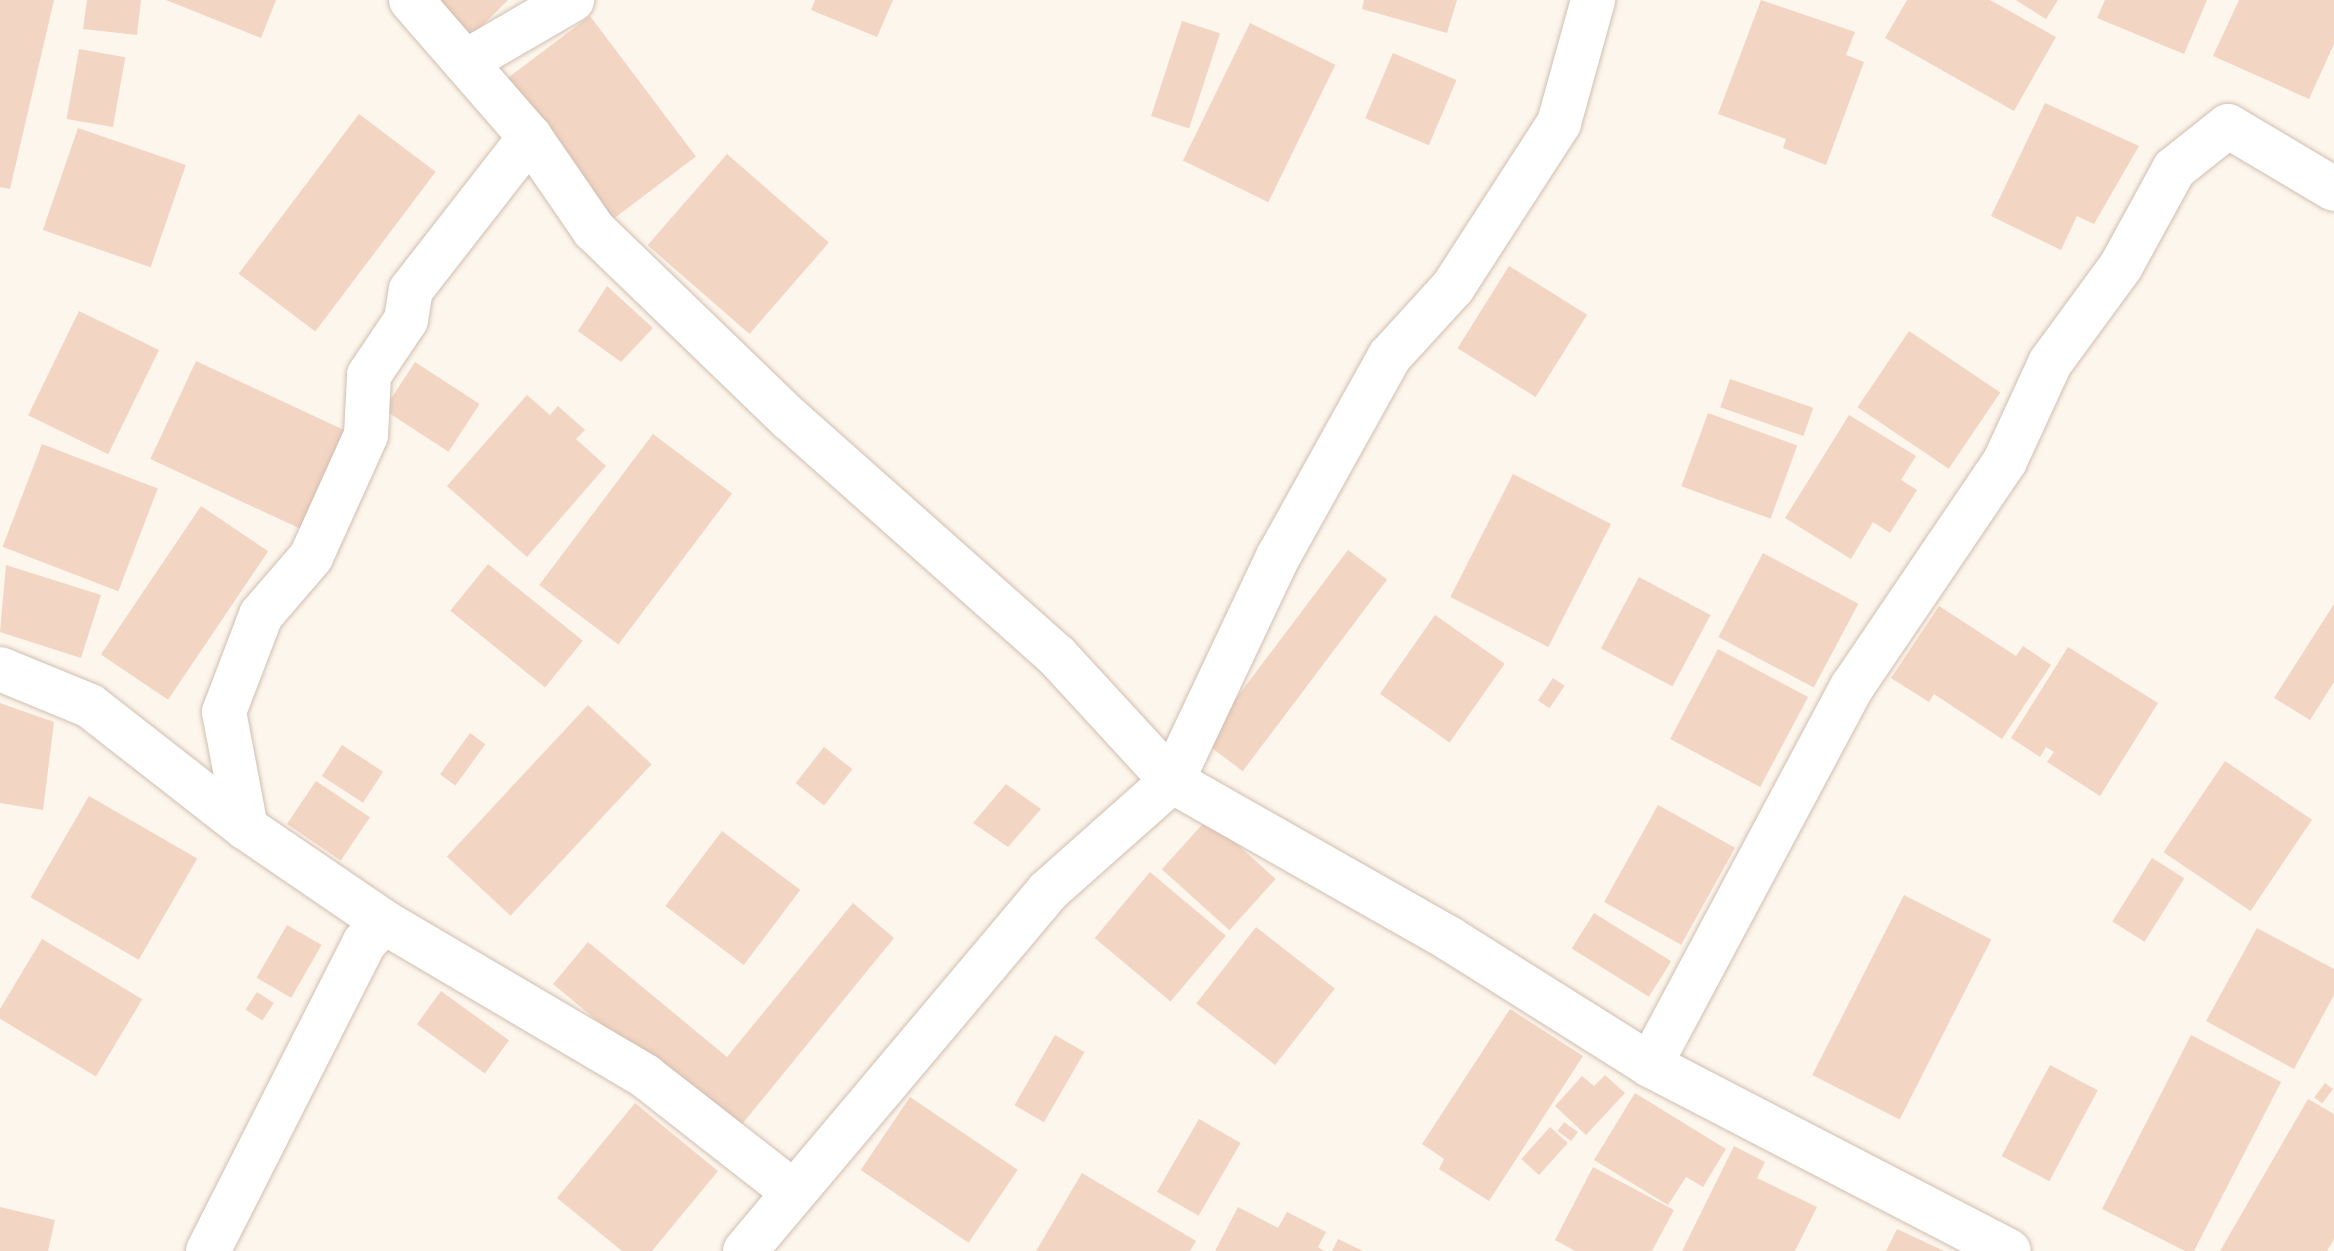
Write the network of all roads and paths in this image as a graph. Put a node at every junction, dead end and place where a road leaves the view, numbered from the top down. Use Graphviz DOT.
graph roads {
  1 [pos="411,0"];
  2 [pos="572,0"];
  3 [pos="1593,0"];
  4 [pos="465,62"];
  5 [pos="530,137"];
  6 [pos="2334,189"];
  7 [pos="0,669"];
  8 [pos="1172,781"];
  9 [pos="246,828"];
  10 [pos="384,922"];
  11 [pos="1650,1065"];
  12 [pos="792,1191"];
  13 [pos="208,1251"];
  14 [pos="745,1251"];
  15 [pos="2009,1251"];
  1 -- 4 [label="street"];
  2 -- 4 [label="street"];
  3 -- 8 [label="street"];
  4 -- 5 [label="street"];
  5 -- 8 [label="street"];
  5 -- 9 [label="street"];
  6 -- 11 [label="street"];
  7 -- 9 [label="street"];
  8 -- 11 [label="street"];
  8 -- 12 [label="street"];
  9 -- 10 [label="street"];
  10 -- 12 [label="street"];
  10 -- 13 [label="street"];
  11 -- 15 [label="street"];
  12 -- 14 [label="street"];
}
